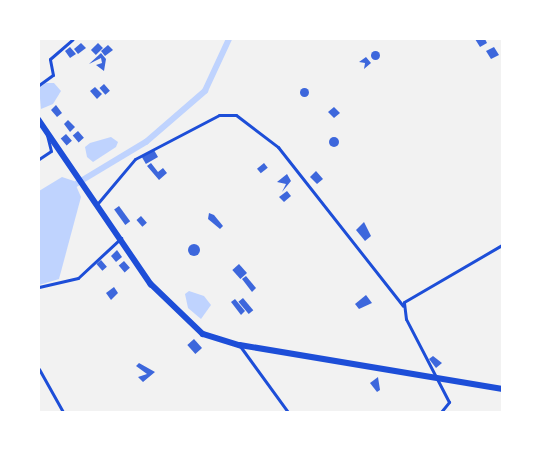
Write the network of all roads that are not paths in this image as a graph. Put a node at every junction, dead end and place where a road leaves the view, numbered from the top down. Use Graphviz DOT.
graph roads {
  1 [pos="73,39"];
  2 [pos="39,86"];
  3 [pos="39,120"];
  4 [pos="46,128"];
  5 [pos="39,160"];
  6 [pos="98,203"];
  7 [pos="121,238"];
  8 [pos="502,245"];
  9 [pos="39,287"];
  10 [pos="403,306"];
  11 [pos="240,345"];
  12 [pos="39,369"];
  13 [pos="437,378"];
  14 [pos="502,389"];
  15 [pos="64,412"];
  16 [pos="288,412"];
  17 [pos="441,412"];
  1 -- 2 [label="street"];
  3 -- 4 [label="highway"];
  4 -- 5 [label="street"];
  4 -- 6 [label="highway"];
  6 -- 7 [label="highway"];
  6 -- 10 [label="street"];
  7 -- 9 [label="street"];
  7 -- 11 [label="highway"];
  8 -- 10 [label="street"];
  10 -- 13 [label="street"];
  11 -- 13 [label="highway"];
  11 -- 16 [label="street"];
  12 -- 15 [label="street"];
  13 -- 14 [label="highway"];
  13 -- 17 [label="street"];
}
